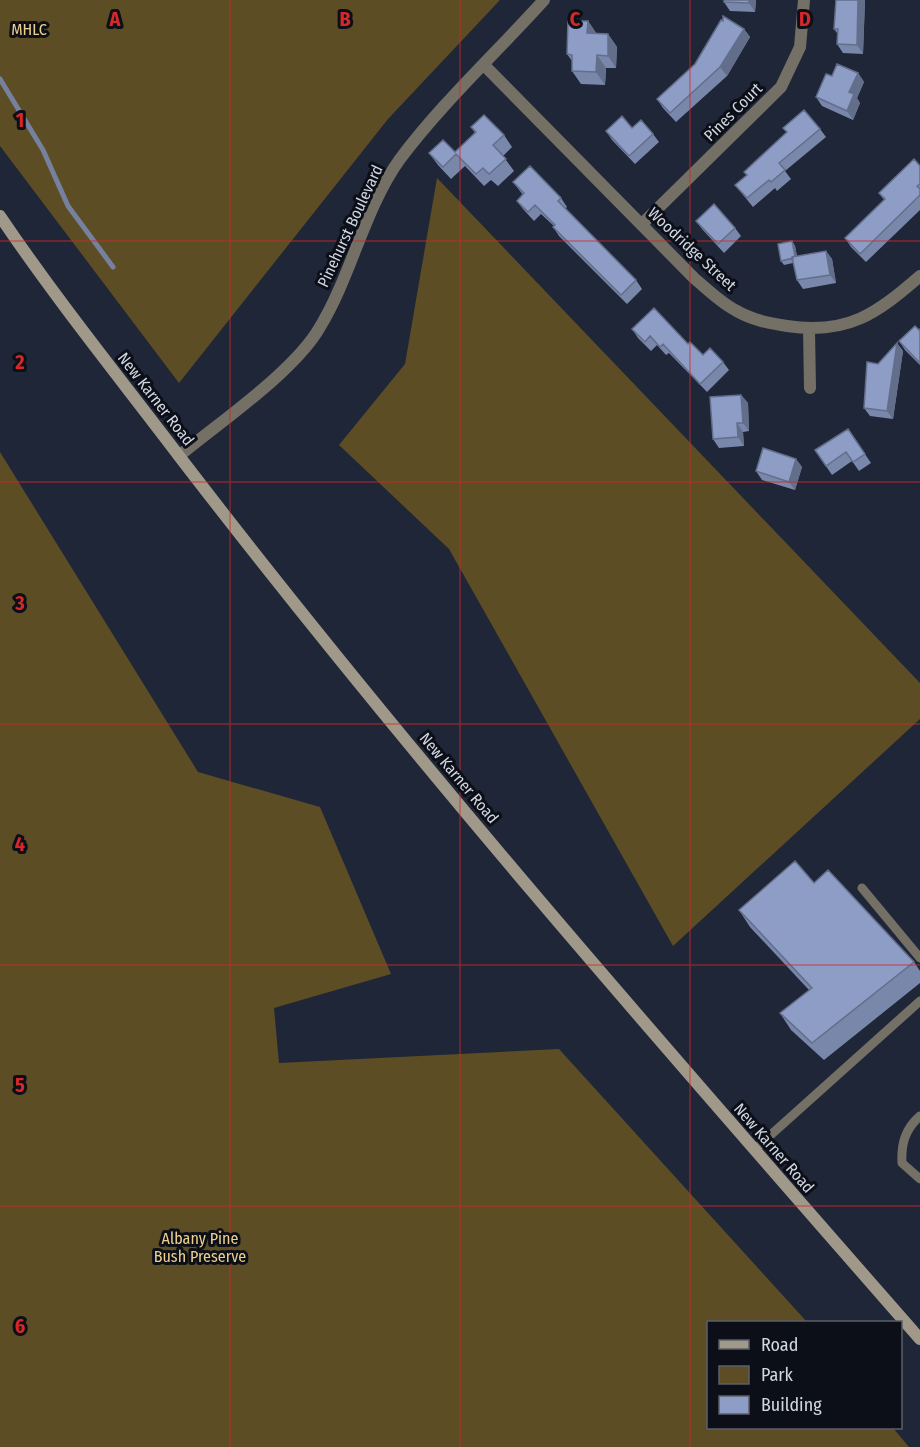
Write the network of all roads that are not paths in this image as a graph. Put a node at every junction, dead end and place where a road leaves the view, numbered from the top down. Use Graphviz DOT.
graph roads {
  1 [pos="544,0"];
  2 [pos="804,0"];
  3 [pos="484,65"];
  4 [pos="0,216"];
  5 [pos="642,225"];
  6 [pos="920,276"];
  7 [pos="809,329"];
  8 [pos="810,388"];
  9 [pos="179,456"];
  10 [pos="862,888"];
  11 [pos="920,957"];
  12 [pos="920,1001"];
  13 [pos="920,1116"];
  14 [pos="754,1150"];
  15 [pos="920,1179"];
  16 [pos="920,1339"];
  1 -- 3 [label="street, Pinehurst Boulevard"];
  2 -- 5 [label="street, Pines Court"];
  3 -- 5 [label="street, Woodridge Street"];
  3 -- 9 [label="street, Pinehurst Boulevard"];
  4 -- 9 [label="main road, New Karner Road"];
  5 -- 7 [label="street, Woodridge Street"];
  6 -- 7 [label="street, Woodridge Street"];
  7 -- 8 [label="street"];
  9 -- 14 [label="main road, New Karner Road"];
  10 -- 11 [label="lane"];
  12 -- 14 [label="lane"];
  13 -- 15 [label="lane"];
  14 -- 16 [label="main road, New Karner Road"];
}
